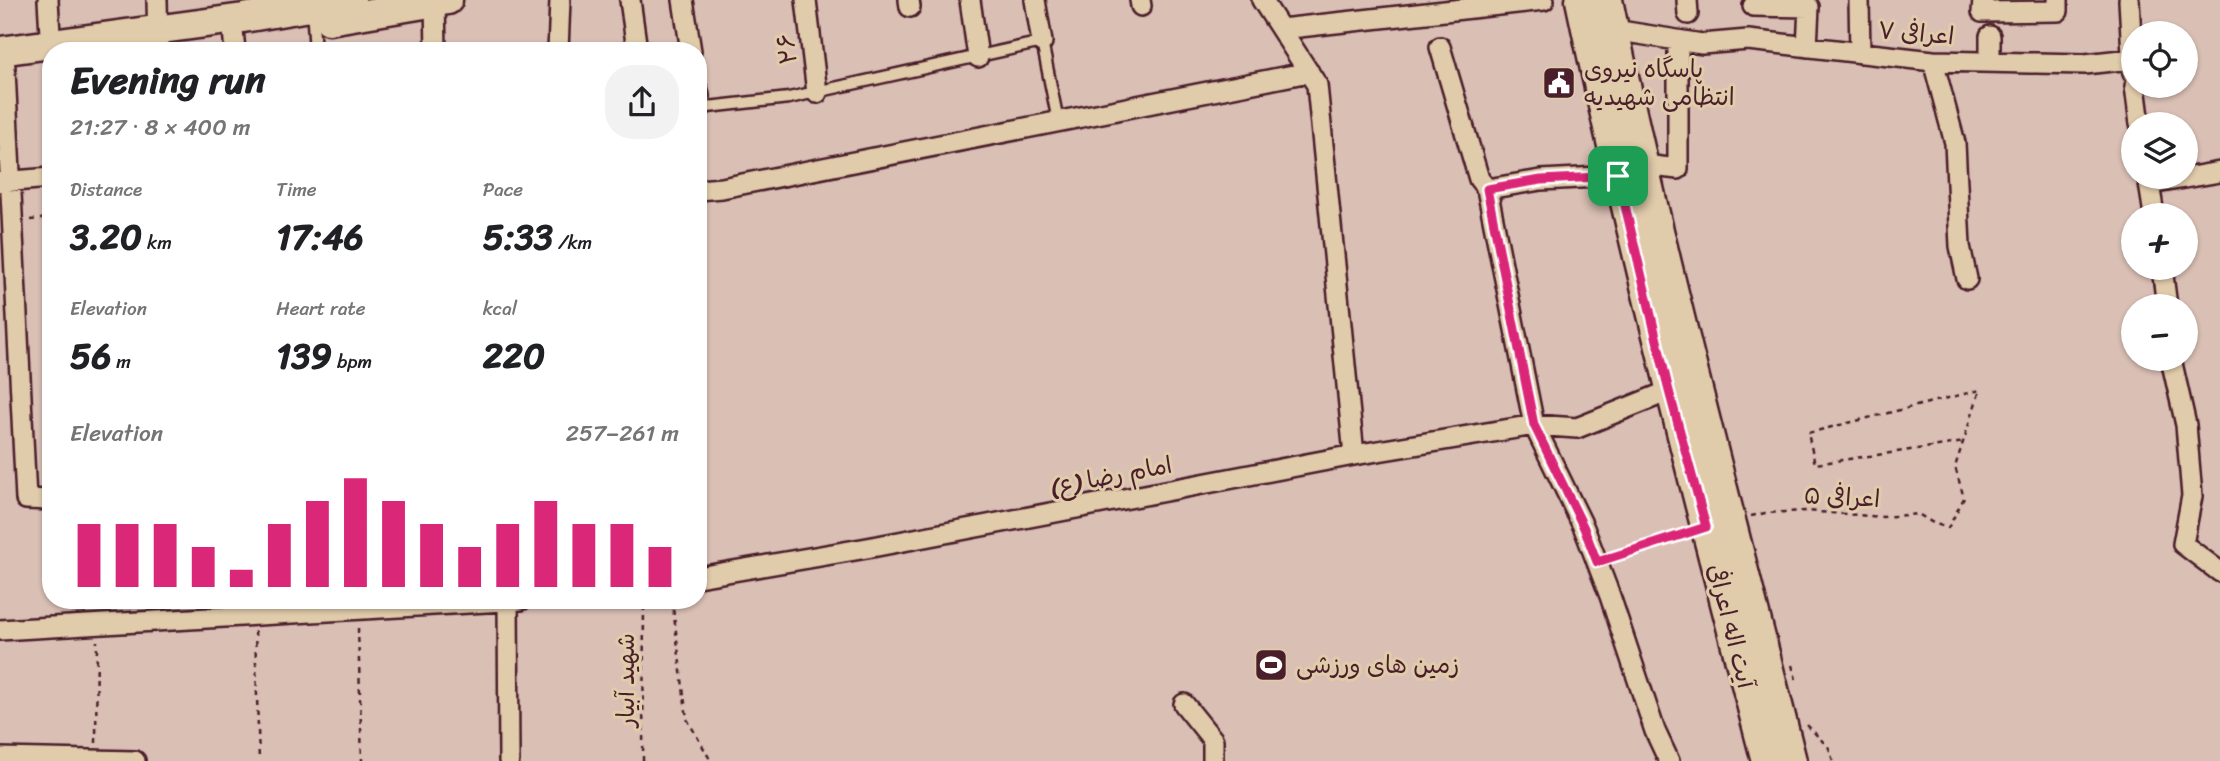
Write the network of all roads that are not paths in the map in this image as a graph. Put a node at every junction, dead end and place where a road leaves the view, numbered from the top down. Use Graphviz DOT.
graph roads {
  1 [pos="48,0"];
  2 [pos="157,0"];
  3 [pos="351,0"];
  4 [pos="560,0"];
  5 [pos="630,0"];
  6 [pos="682,0"];
  7 [pos="806,0"];
  8 [pos="970,0"];
  9 [pos="1035,0"];
  10 [pos="1262,0"];
  11 [pos="1544,0"];
  12 [pos="1580,0"];
  13 [pos="1608,0"];
  14 [pos="1859,0"];
  15 [pos="1983,0"];
  16 [pos="2058,0"];
  17 [pos="2129,0"];
  18 [pos="439,1"];
  19 [pos="1496,2"];
  20 [pos="1753,3"];
  21 [pos="1394,8"];
  22 [pos="283,13"];
  23 [pos="2130,21"];
  24 [pos="313,23"];
  25 [pos="1281,29"];
  26 [pos="1614,30"];
  27 [pos="234,35"];
  28 [pos="1990,36"];
  29 [pos="157,38"];
  30 [pos="1748,40"];
  31 [pos="1678,41"];
  32 [pos="50,42"];
  33 [pos="127,42"];
  34 [pos="146,42"];
  35 [pos="314,42"];
  36 [pos="437,42"];
  37 [pos="558,42"];
  38 [pos="636,42"];
  39 [pos="689,42"];
  40 [pos="1042,42"];
  41 [pos="1440,47"];
  42 [pos="1807,47"];
  43 [pos="42,53"];
  44 [pos="1860,53"];
  45 [pos="978,57"];
  46 [pos="2,59"];
  47 [pos="1933,61"];
  48 [pos="1990,62"];
  49 [pos="2121,66"];
  50 [pos="1309,72"];
  51 [pos="817,93"];
  52 [pos="707,102"];
  53 [pos="1058,121"];
  54 [pos="1631,171"];
  55 [pos="2220,172"];
  56 [pos="2198,174"];
  57 [pos="42,179"];
  58 [pos="6,182"];
  59 [pos="707,189"];
  60 [pos="1487,189"];
  61 [pos="1967,279"];
  62 [pos="2174,371"];
  63 [pos="1669,391"];
  64 [pos="1534,425"];
  65 [pos="1354,455"];
  66 [pos="42,500"];
  67 [pos="1719,524"];
  68 [pos="2220,572"];
  69 [pos="707,575"];
  70 [pos="374,609"];
  71 [pos="502,609"];
  72 [pos="0,630"];
  73 [pos="1184,704"];
  74 [pos="8,759"];
  75 [pos="96,760"];
  76 [pos="135,761"];
  77 [pos="509,761"];
  78 [pos="1213,761"];
  79 [pos="1669,761"];
  80 [pos="1766,761"];
  81 [pos="1792,761"];
  1 -- 32 [label="street"];
  2 -- 29 [label="street"];
  3 -- 22 [label="main road"];
  4 -- 37 [label="street"];
  5 -- 38 [label="street"];
  6 -- 39 [label="street"];
  7 -- 51 [label="street, ۲۶"];
  8 -- 45 [label="street"];
  9 -- 40 [label="street"];
  10 -- 25 [label="street"];
  11 -- 19 [label="street"];
  12 -- 54 [label="main road, آیت اله اعرافی"];
  13 -- 26 [label="main road, آیت اله اعرافی"];
  14 -- 44 [label="street"];
  15 -- 16 [label="street"];
  17 -- 23 [label="street"];
  18 -- 24 [label="main road"];
  18 -- 36 [label="street"];
  19 -- 21 [label="street"];
  20 -- 30 [label="street"];
  20 -- 42 [label="street"];
  21 -- 25 [label="street"];
  22 -- 24 [label="main road"];
  22 -- 27 [label="main road"];
  24 -- 35 [label="lane"];
  25 -- 50 [label="street"];
  26 -- 31 [label="street, اعرافی ۷"];
  26 -- 54 [label="main road, آیت اله اعرافی"];
  27 -- 29 [label="main road"];
  28 -- 48 [label="street"];
  29 -- 33 [label="main road"];
  29 -- 34 [label="main road"];
  30 -- 31 [label="street, اعرافی ۷"];
  30 -- 42 [label="street, اعرافی ۷"];
  31 -- 54 [label="street"];
  40 -- 45 [label="lane"];
  40 -- 53 [label="lane"];
  41 -- 60 [label="street"];
  42 -- 44 [label="street, اعرافی ۷"];
  43 -- 46 [label="main road"];
  44 -- 47 [label="street, اعرافی ۷"];
  45 -- 51 [label="lane"];
  46 -- 58 [label="street"];
  47 -- 48 [label="street, اعرافی ۷"];
  47 -- 61 [label="street"];
  48 -- 49 [label="street, اعرافی ۷"];
  50 -- 53 [label="street"];
  50 -- 65 [label="street"];
  51 -- 52 [label="lane"];
  53 -- 59 [label="street"];
  54 -- 60 [label="street"];
  54 -- 63 [label="main road, آیت اله اعرافی"];
  54 -- 67 [label="main road, آیت اله اعرافی"];
  55 -- 56 [label="street"];
  57 -- 58 [label="street"];
  58 -- 66 [label="street"];
  60 -- 64 [label="street"];
  62 -- 68 [label="street"];
  63 -- 64 [label="street, امام رضا (ع)"];
  63 -- 67 [label="main road, آیت اله اعرافی"];
  64 -- 65 [label="street, امام رضا (ع)"];
  64 -- 79 [label="street"];
  65 -- 69 [label="street, امام رضا (ع)"];
  67 -- 80 [label="main road, آیت اله اعرافی"];
  67 -- 81 [label="main road, آیت اله اعرافی"];
  70 -- 72 [label="street"];
  71 -- 77 [label="street"];
  73 -- 78 [label="street"];
  74 -- 75 [label="street"];
  75 -- 76 [label="street"];
}
